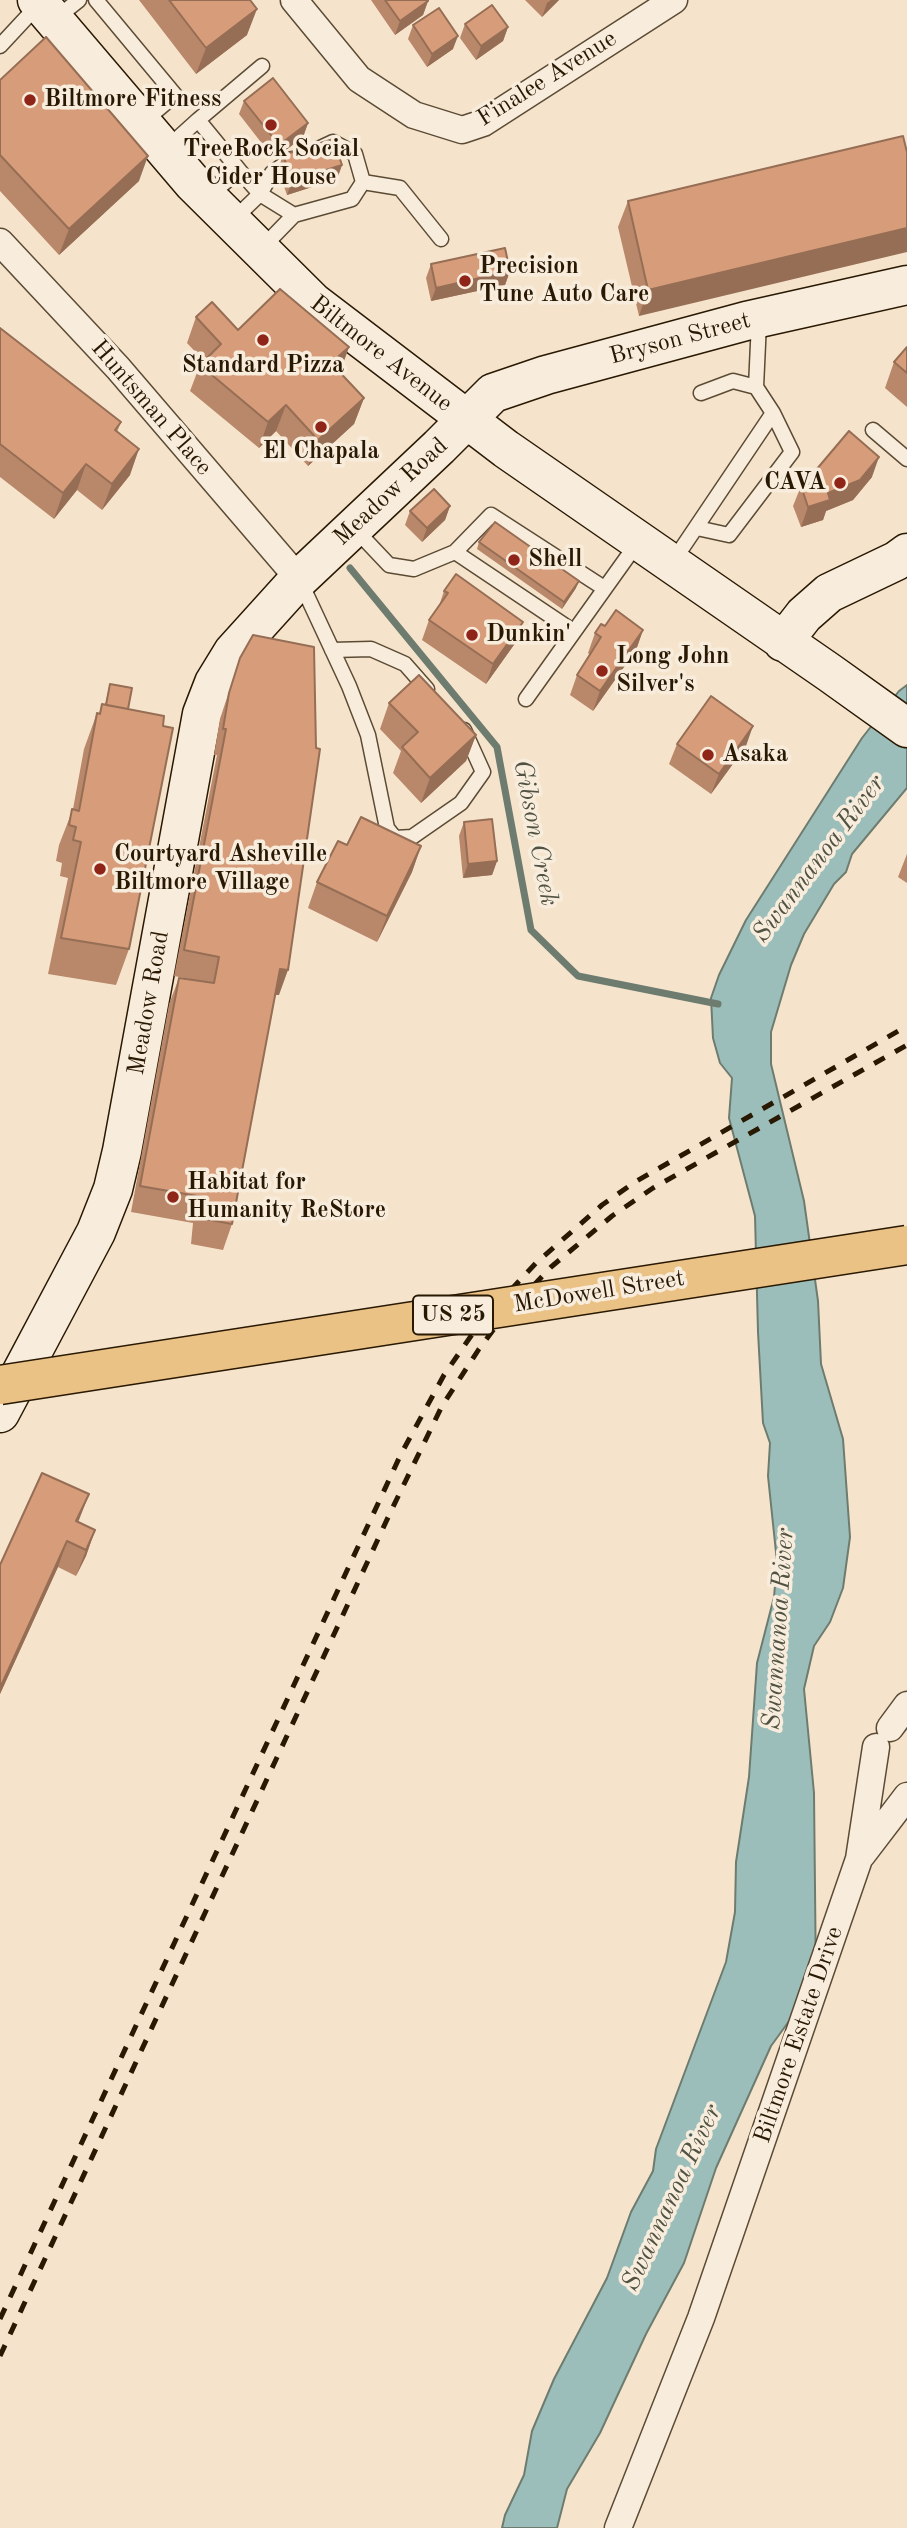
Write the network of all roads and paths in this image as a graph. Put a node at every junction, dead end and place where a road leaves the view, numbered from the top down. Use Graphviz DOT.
graph roads {
  1 [pos="96,0"];
  2 [pos="294,0"];
  3 [pos="674,0"];
  4 [pos="52,6"];
  5 [pos="0,46"];
  6 [pos="262,66"];
  7 [pos="198,120"];
  8 [pos="152,137"];
  9 [pos="239,170"];
  10 [pos="363,182"];
  11 [pos="260,194"];
  12 [pos="219,210"];
  13 [pos="294,215"];
  14 [pos="441,239"];
  15 [pos="0,242"];
  16 [pos="259,251"];
  17 [pos="907,285"];
  18 [pos="759,318"];
  19 [pos="756,387"];
  20 [pos="701,393"];
  21 [pos="773,413"];
  22 [pos="466,420"];
  23 [pos="873,430"];
  24 [pos="907,459"];
  25 [pos="354,527"];
  26 [pos="697,528"];
  27 [pos="638,541"];
  28 [pos="455,552"];
  29 [pos="907,553"];
  30 [pos="671,564"];
  31 [pos="299,579"];
  32 [pos="604,588"];
  33 [pos="573,631"];
  34 [pos="783,642"];
  35 [pos="332,650"];
  36 [pos="526,699"];
  37 [pos="907,728"];
  38 [pos="907,1245"];
  39 [pos="0,1385"];
  40 [pos="0,1413"];
  41 [pos="907,1706"];
  42 [pos="907,1796"];
  43 [pos="859,1859"];
  44 [pos="618,2528"];
  1 -- 8 [label="lane"];
  2 -- 3 [label="street, Finalee Avenue"];
  4 -- 5 [label="lane"];
  4 -- 8 [label="main road, Biltmore Avenue"];
  6 -- 7 [label="lane"];
  7 -- 8 [label="lane"];
  7 -- 9 [label="lane"];
  8 -- 12 [label="main road, Biltmore Avenue"];
  9 -- 11 [label="lane"];
  9 -- 12 [label="lane"];
  10 -- 11 [label="lane"];
  10 -- 13 [label="lane"];
  10 -- 14 [label="lane"];
  11 -- 12 [label="lane"];
  11 -- 13 [label="lane"];
  12 -- 16 [label="main road, Biltmore Avenue"];
  13 -- 16 [label="lane"];
  15 -- 31 [label="street, Huntsman Place"];
  16 -- 22 [label="main road, Biltmore Avenue"];
  17 -- 18 [label="main road, Bryson Street"];
  18 -- 19 [label="lane"];
  18 -- 22 [label="main road, Bryson Street"];
  19 -- 20 [label="lane"];
  19 -- 21 [label="lane"];
  21 -- 26 [label="lane"];
  21 -- 26 [label="lane"];
  22 -- 25 [label="main road, Meadow Road"];
  22 -- 27 [label="main road, Biltmore Avenue"];
  23 -- 24 [label="lane"];
  25 -- 28 [label="lane"];
  25 -- 31 [label="main road, Meadow Road"];
  26 -- 30 [label="lane"];
  27 -- 30 [label="main road, Biltmore Avenue"];
  27 -- 32 [label="lane"];
  28 -- 32 [label="lane"];
  28 -- 33 [label="lane"];
  29 -- 34 [label="main road"];
  30 -- 34 [label="main road, Biltmore Avenue"];
  31 -- 35 [label="lane"];
  31 -- 40 [label="main road, Meadow Road"];
  32 -- 33 [label="lane"];
  33 -- 36 [label="lane"];
  34 -- 37 [label="main road, Biltmore Avenue"];
  35 -- 35 [label="lane"];
  38 -- 39 [label="main road, McDowell Street / US 25, bridge"];
  41 -- 43 [label="street, Biltmore Estate Drive"];
  42 -- 43 [label="street"];
  43 -- 44 [label="street, Biltmore Estate Drive"];
}
